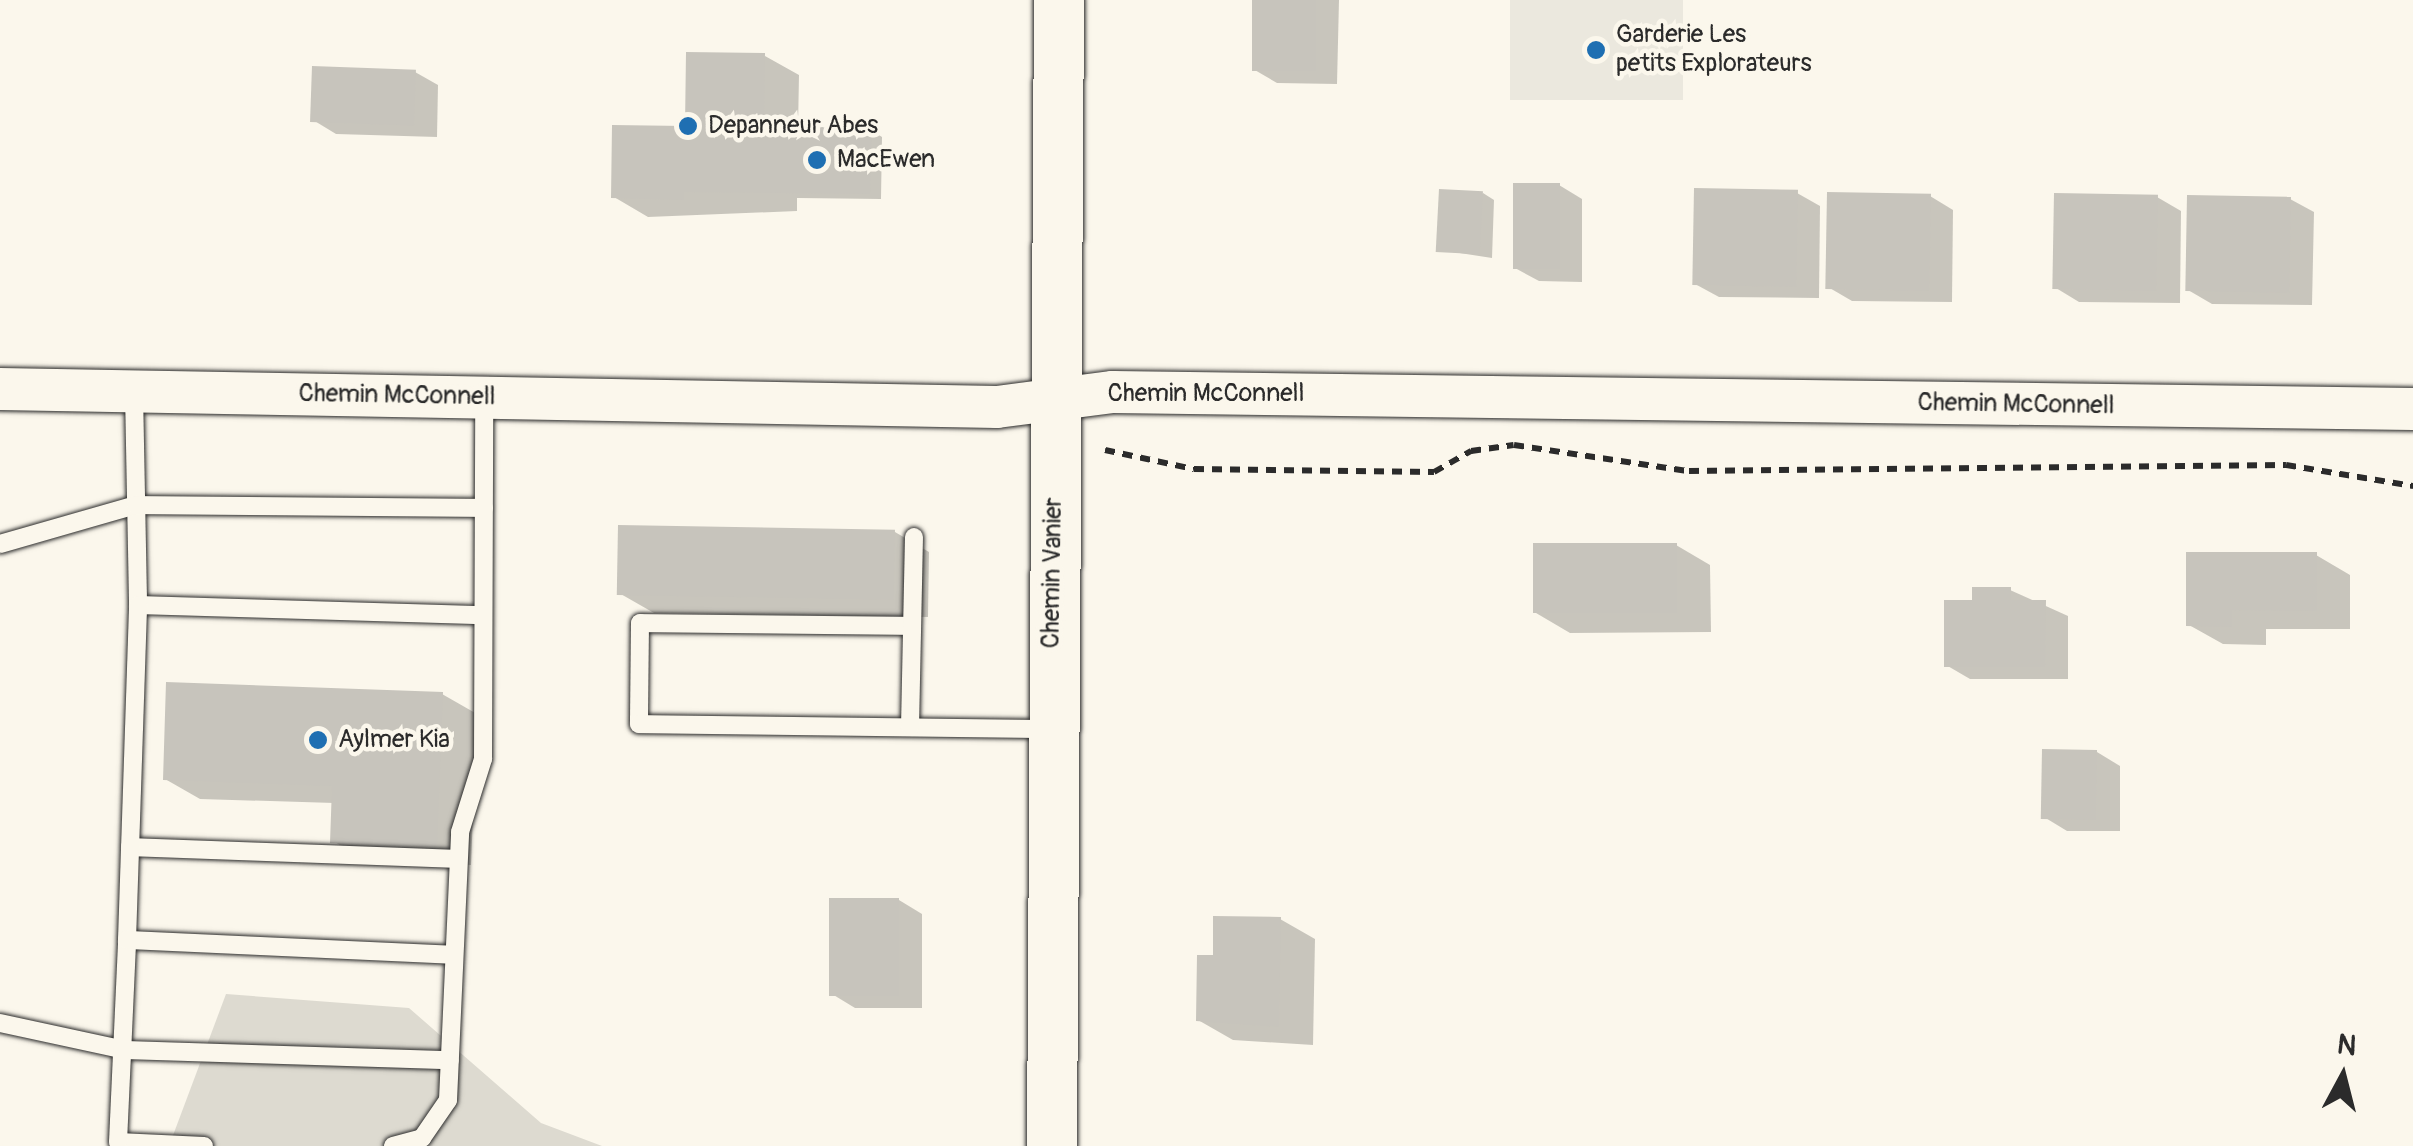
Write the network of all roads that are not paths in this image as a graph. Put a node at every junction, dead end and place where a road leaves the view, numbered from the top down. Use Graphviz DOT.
graph roads {
  1 [pos="1059,0"];
  2 [pos="0,388"];
  3 [pos="134,391"];
  4 [pos="484,398"];
  5 [pos="1053,398"];
  6 [pos="2413,410"];
  7 [pos="136,505"];
  8 [pos="484,508"];
  9 [pos="914,538"];
  10 [pos="0,544"];
  11 [pos="138,605"];
  12 [pos="483,616"];
  13 [pos="912,626"];
  14 [pos="910,727"];
  15 [pos="1052,729"];
  16 [pos="130,848"];
  17 [pos="458,859"];
  18 [pos="127,940"];
  19 [pos="454,955"];
  20 [pos="0,1023"];
  21 [pos="125,1050"];
  22 [pos="450,1060"];
  23 [pos="204,1146"];
  24 [pos="392,1146"];
  25 [pos="1052,1146"];
  1 -- 5 [label="main road, Chemin Vanier"];
  2 -- 3 [label="street, Chemin McConnell"];
  3 -- 4 [label="street, Chemin McConnell"];
  3 -- 7 [label="lane"];
  4 -- 5 [label="street, Chemin McConnell"];
  4 -- 8 [label="lane"];
  5 -- 6 [label="street, Chemin McConnell"];
  5 -- 15 [label="main road, Chemin Vanier"];
  7 -- 8 [label="lane"];
  7 -- 10 [label="lane"];
  7 -- 11 [label="lane"];
  8 -- 12 [label="lane"];
  9 -- 13 [label="lane"];
  11 -- 12 [label="lane"];
  11 -- 16 [label="lane"];
  12 -- 17 [label="lane"];
  13 -- 14 [label="lane"];
  13 -- 14 [label="lane"];
  14 -- 15 [label="lane"];
  15 -- 25 [label="main road, Chemin Vanier"];
  16 -- 17 [label="lane"];
  16 -- 18 [label="lane"];
  17 -- 19 [label="lane"];
  18 -- 19 [label="lane"];
  18 -- 21 [label="lane"];
  19 -- 22 [label="lane"];
  20 -- 21 [label="lane"];
  21 -- 22 [label="lane"];
  21 -- 23 [label="lane"];
  22 -- 24 [label="lane"];
}
